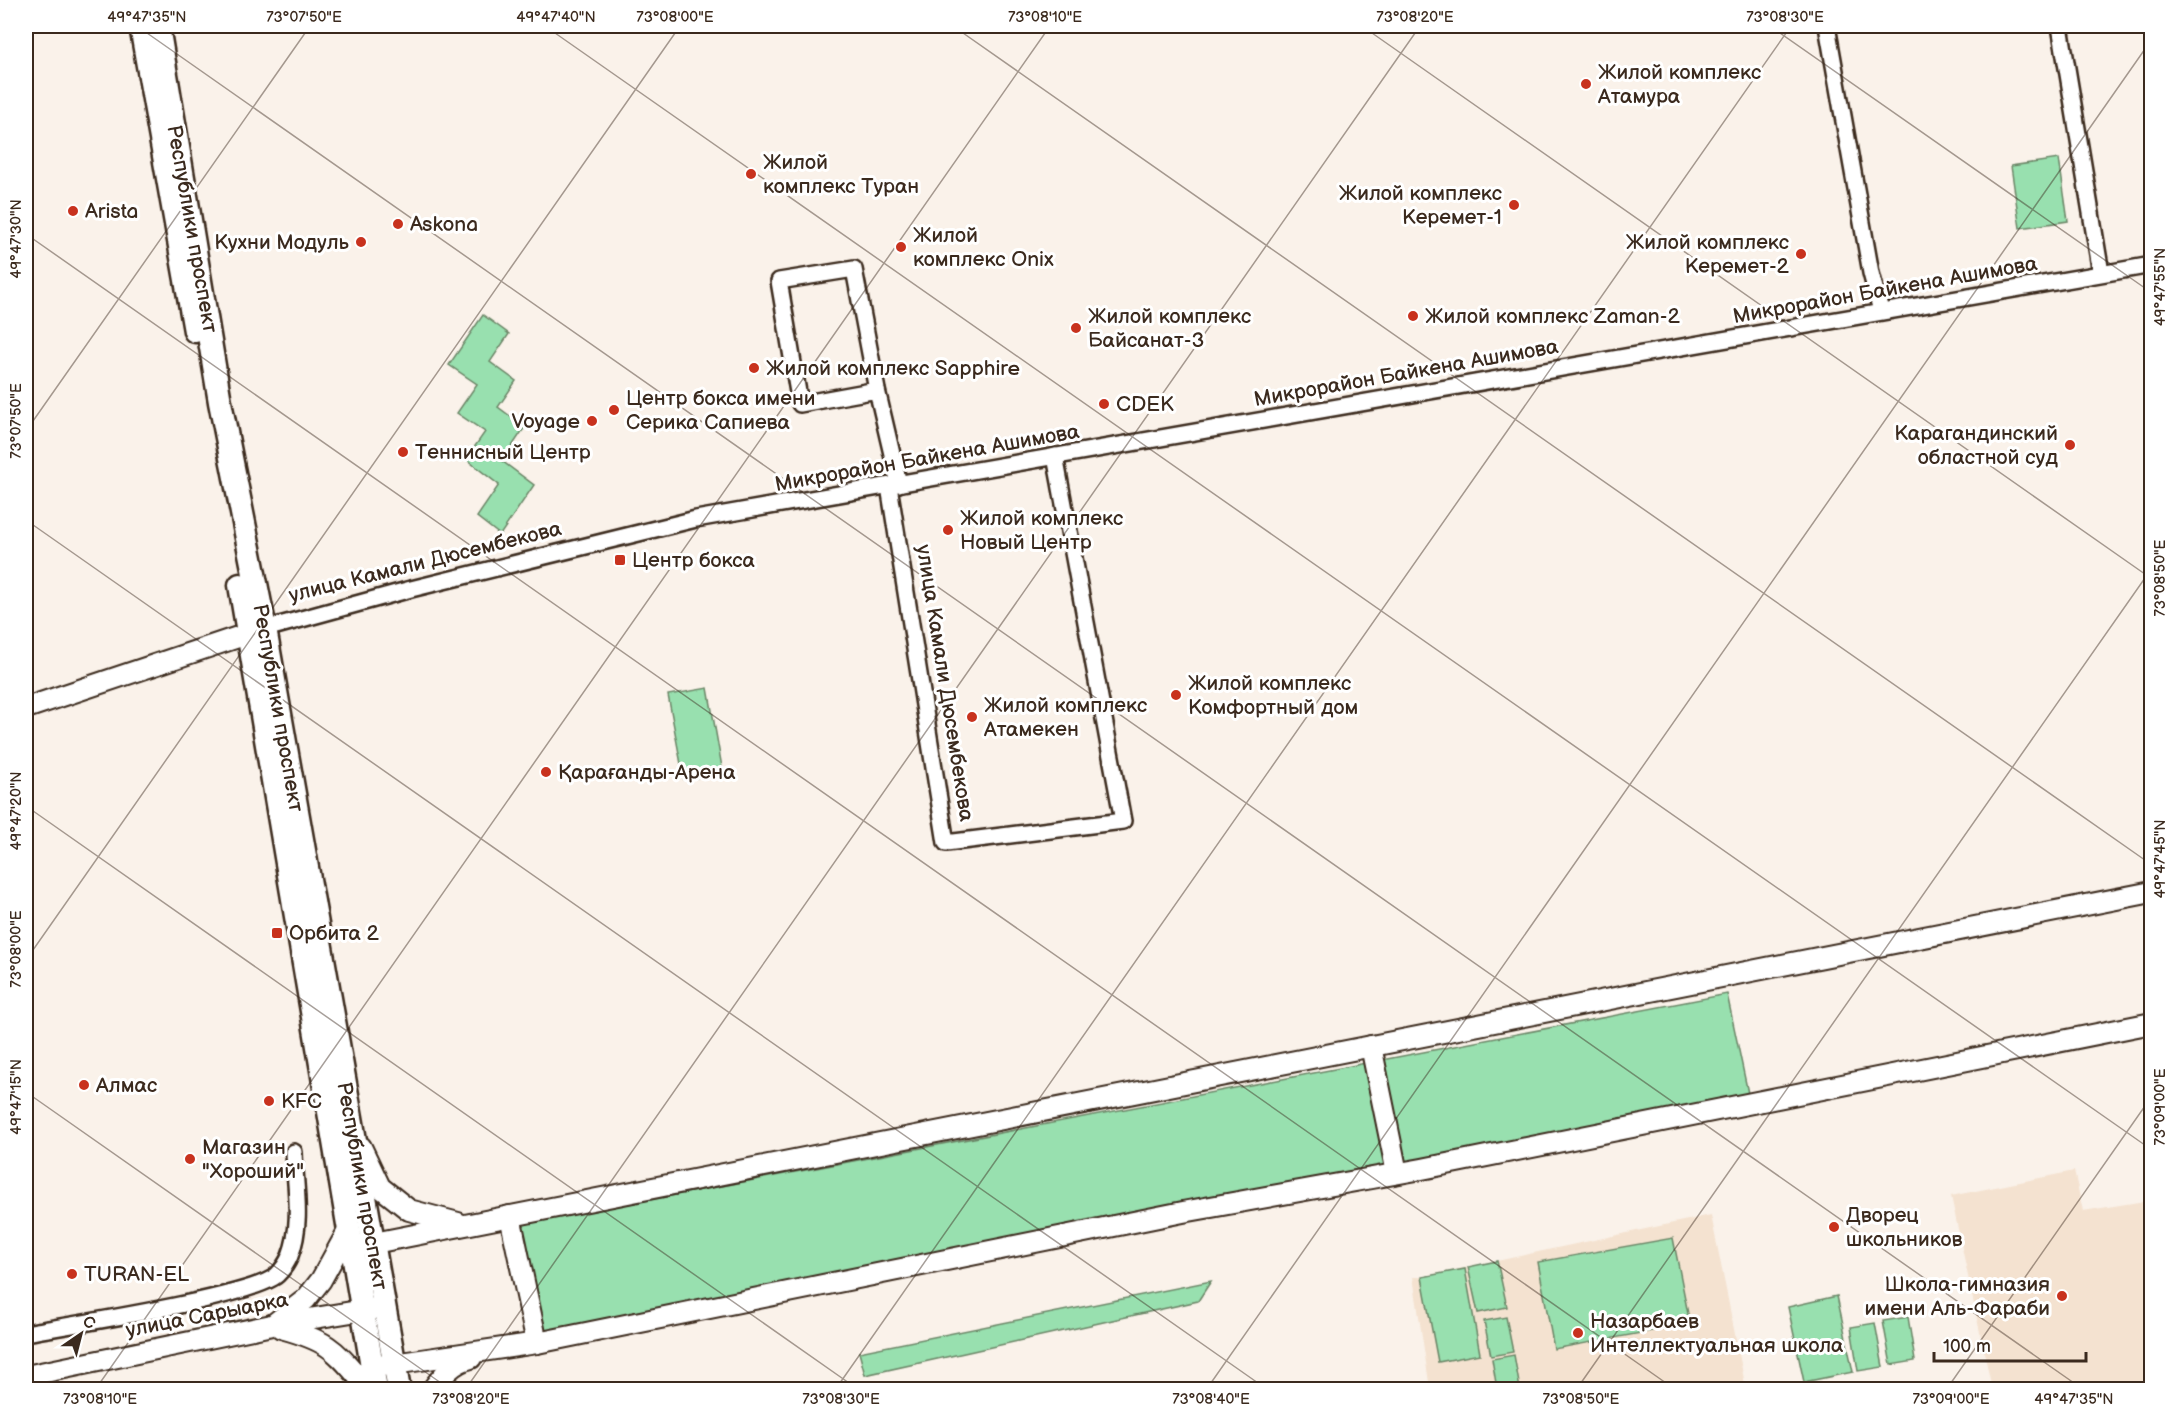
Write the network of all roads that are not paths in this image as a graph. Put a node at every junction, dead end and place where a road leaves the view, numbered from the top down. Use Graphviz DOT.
graph roads {
  1 [pos="141,26"];
  2 [pos="158,26"];
  3 [pos="1827,26"];
  4 [pos="2060,26"];
  5 [pos="2151,265"];
  6 [pos="2101,273"];
  7 [pos="1881,311"];
  8 [pos="877,390"];
  9 [pos="1055,456"];
  10 [pos="894,485"];
  11 [pos="668,526"];
  12 [pos="256,631"];
  13 [pos="26,708"];
  14 [pos="2151,892"];
  15 [pos="2151,1023"];
  16 [pos="1371,1046"];
  17 [pos="353,1130"];
  18 [pos="294,1152"];
  19 [pos="1397,1173"];
  20 [pos="510,1216"];
  21 [pos="466,1225"];
  22 [pos="357,1240"];
  23 [pos="372,1309"];
  24 [pos="272,1325"];
  25 [pos="26,1333"];
  26 [pos="529,1344"];
  27 [pos="394,1364"];
  28 [pos="26,1377"];
  29 [pos="371,1378"];
  30 [pos="376,1389"];
  31 [pos="399,1389"];
  32 [pos="432,1389"];
  1 -- 12 [label="highway, Республики проспект"];
  2 -- 12 [label="highway, Республики проспект"];
  3 -- 7 [label="street"];
  4 -- 6 [label="street"];
  5 -- 6 [label="street, Микрорайон Байкена Ашимова"];
  6 -- 7 [label="street, Микрорайон Байкена Ашимова"];
  7 -- 9 [label="street, Микрорайон Байкена Ашимова"];
  8 -- 8 [label="street"];
  8 -- 10 [label="street"];
  9 -- 10 [label="street, Микрорайон Байкена Ашимова"];
  9 -- 10 [label="street, улица Камали Дюсембекова"];
  10 -- 11 [label="street, Микрорайон Байкена Ашимова"];
  11 -- 12 [label="street, улица Камали Дюсембекова"];
  12 -- 13 [label="main road, улица Камали Дюсембекова"];
  12 -- 17 [label="highway, Республики проспект"];
  12 -- 22 [label="highway, Республики проспект"];
  14 -- 16 [label="main road"];
  15 -- 19 [label="main road"];
  16 -- 19 [label="main road"];
  16 -- 20 [label="main road"];
  17 -- 21 [label="main road"];
  17 -- 22 [label="highway, Республики проспект"];
  18 -- 25 [label="street"];
  19 -- 26 [label="main road"];
  20 -- 21 [label="main road"];
  20 -- 26 [label="main road"];
  21 -- 22 [label="main road"];
  22 -- 23 [label="highway, Республики проспект"];
  22 -- 24 [label="main road"];
  23 -- 24 [label="main road, улица Сарыарка"];
  23 -- 27 [label="highway, Республики проспект"];
  23 -- 29 [label="highway, Республики проспект"];
  24 -- 28 [label="main road, улица Сарыарка"];
  24 -- 29 [label="main road"];
  26 -- 27 [label="main road"];
  26 -- 32 [label="main road"];
  27 -- 29 [label="main road"];
  27 -- 31 [label="highway, Республики проспект"];
  29 -- 30 [label="highway, Республики проспект"];
}
